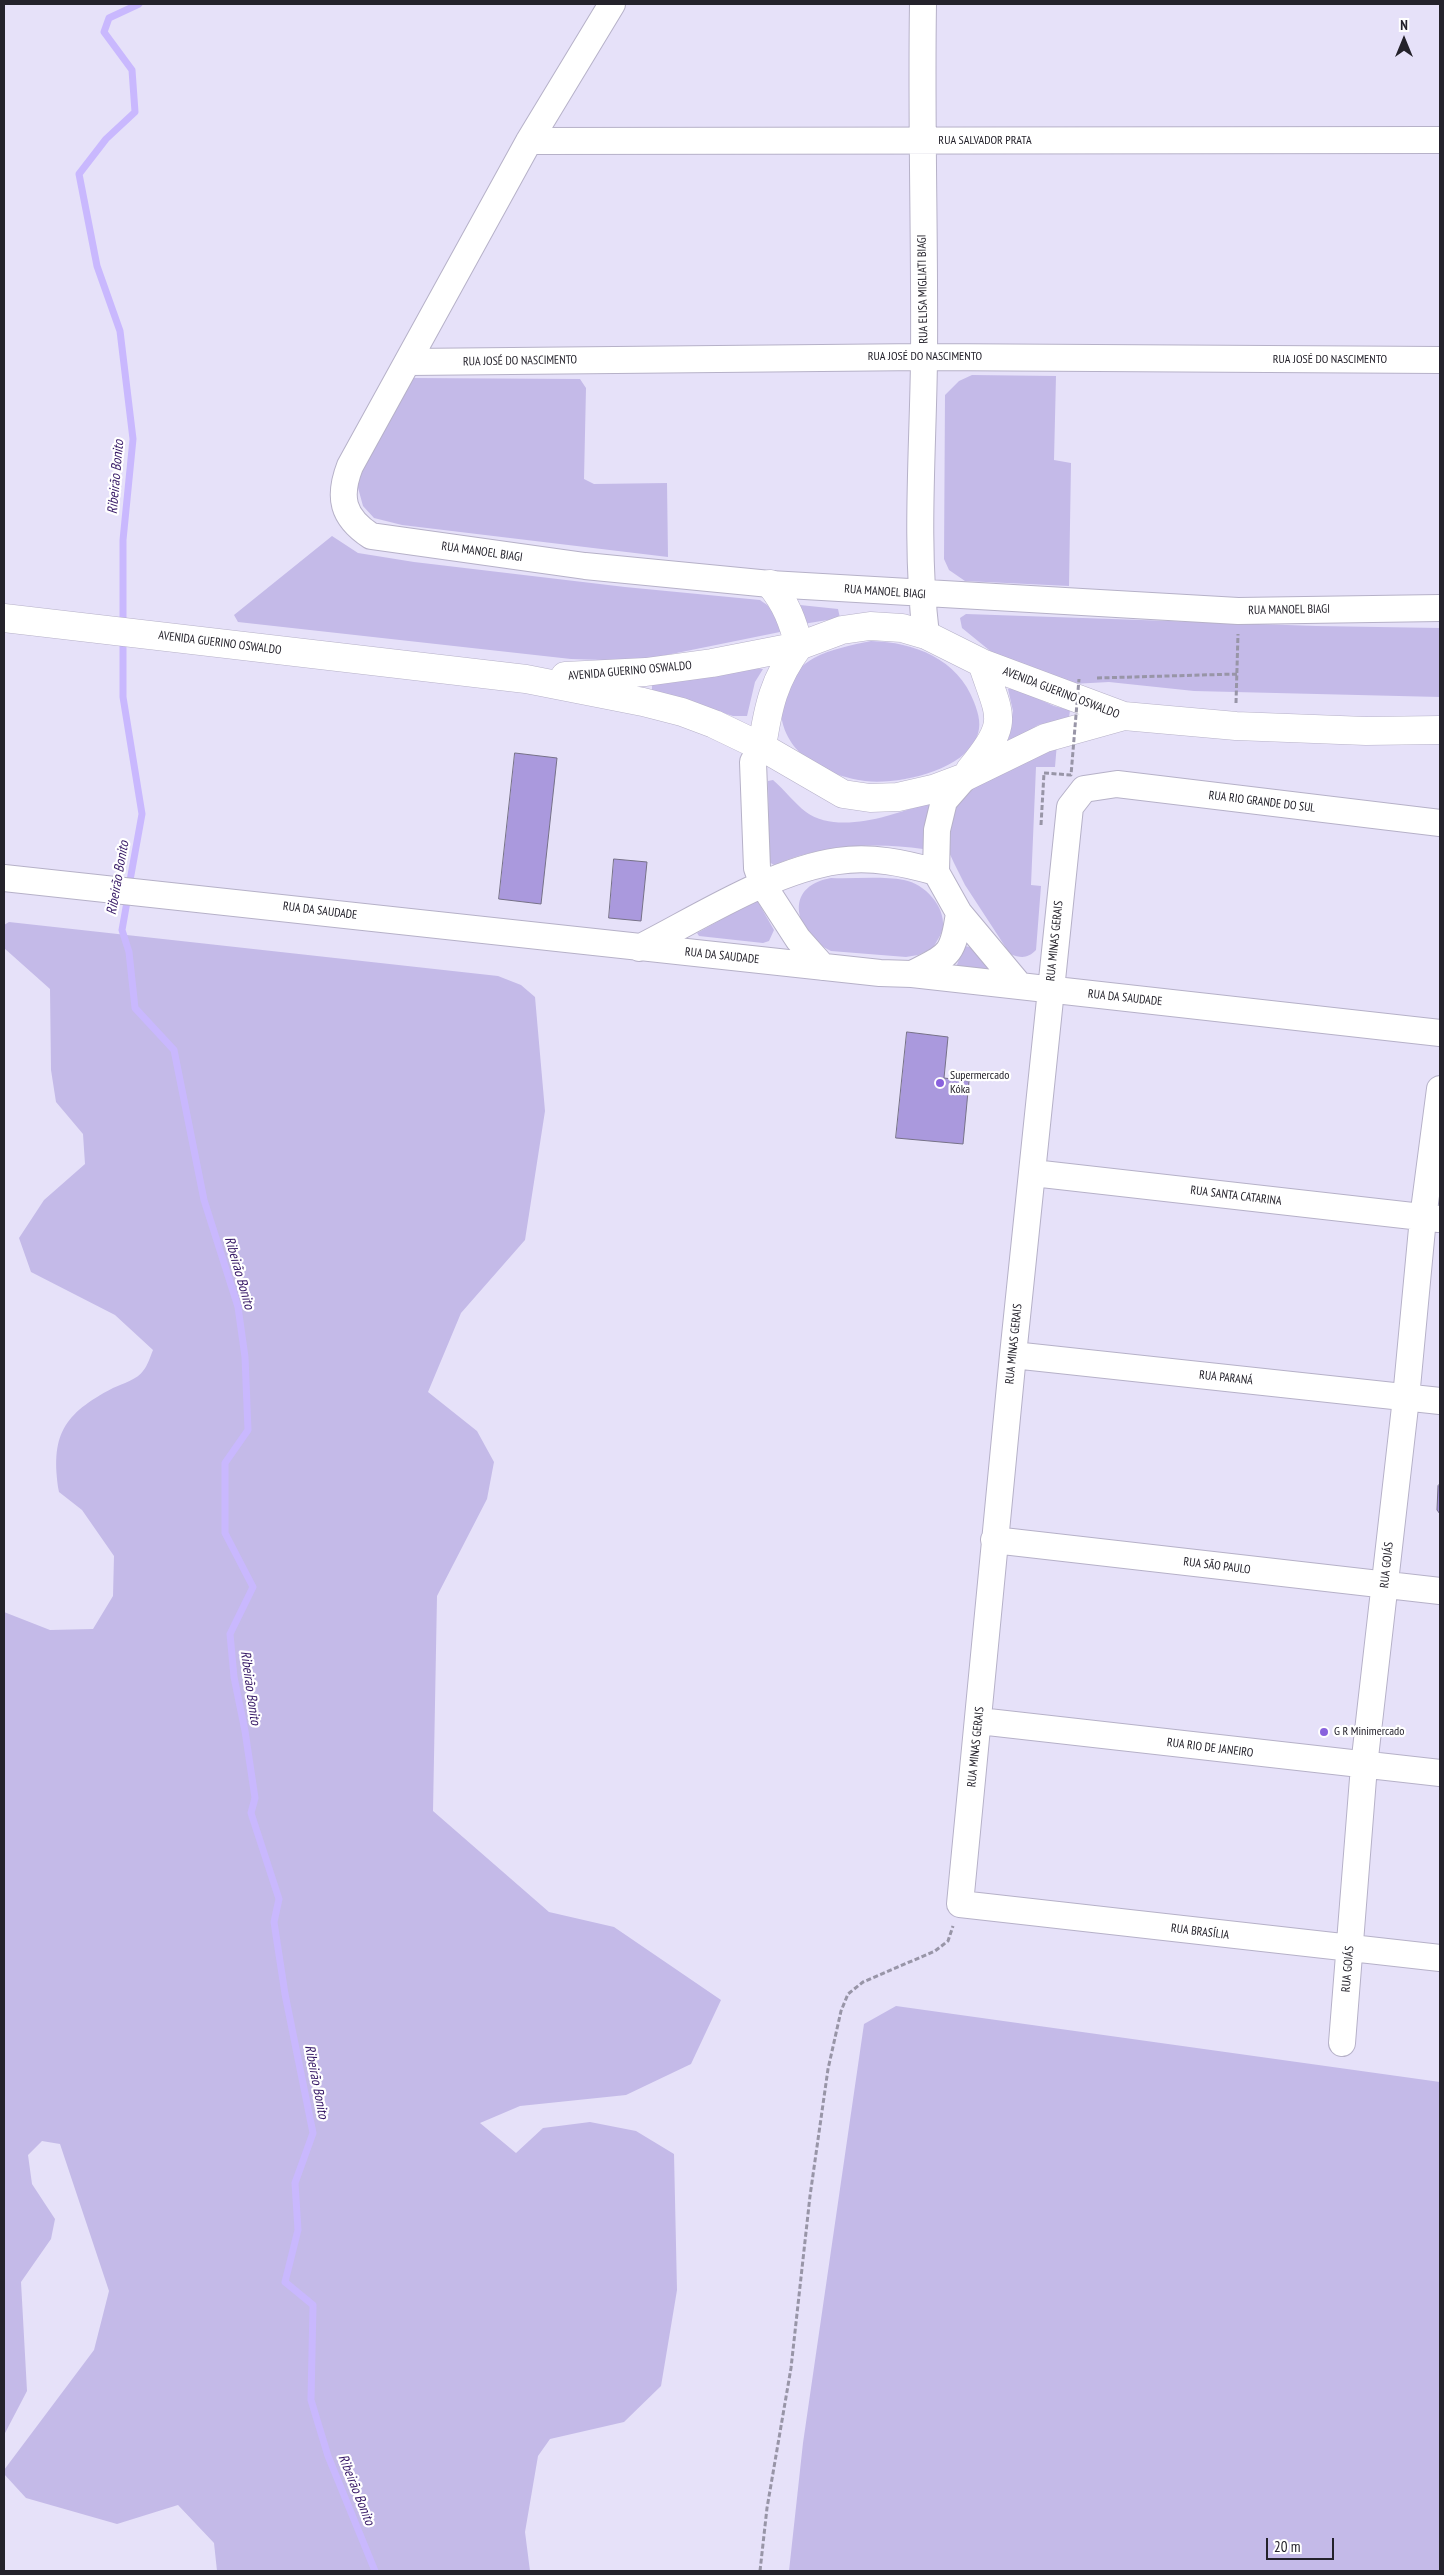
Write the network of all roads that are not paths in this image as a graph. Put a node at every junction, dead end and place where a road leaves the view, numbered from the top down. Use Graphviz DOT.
graph roads {
  1 [pos="612,4"];
  2 [pos="923,4"];
  3 [pos="1440,140"];
  4 [pos="529,141"];
  5 [pos="921,141"];
  6 [pos="924,357"];
  7 [pos="1440,360"];
  8 [pos="409,362"];
  9 [pos="770,584"];
  10 [pos="921,594"];
  11 [pos="1440,608"];
  12 [pos="4,618"];
  13 [pos="926,635"];
  14 [pos="799,646"];
  15 [pos="982,663"];
  16 [pos="526,679"];
  17 [pos="1124,716"];
  18 [pos="1440,730"];
  19 [pos="762,747"];
  20 [pos="964,777"];
  21 [pos="1084,789"];
  22 [pos="1440,823"];
  23 [pos="936,872"];
  24 [pos="4,878"];
  25 [pos="763,885"];
  26 [pos="959,913"];
  27 [pos="639,948"];
  28 [pos="823,967"];
  29 [pos="912,974"];
  30 [pos="1020,986"];
  31 [pos="1050,989"];
  32 [pos="1440,1034"];
  33 [pos="1440,1088"];
  34 [pos="1032,1173"];
  35 [pos="1432,1218"];
  36 [pos="1012,1355"];
  37 [pos="1406,1398"];
  38 [pos="1440,1402"];
  39 [pos="994,1540"];
  40 [pos="1385,1586"];
  41 [pos="1440,1591"];
  42 [pos="979,1721"];
  43 [pos="1364,1766"];
  44 [pos="1440,1774"];
  45 [pos="960,1904"];
  46 [pos="1349,1949"];
  47 [pos="1440,1958"];
  48 [pos="1342,2043"];
  1 -- 4 [label="street"];
  2 -- 5 [label="street, RUA ELISA MIGLIATI BIAGI"];
  3 -- 5 [label="street, RUA SALVADOR PRATA"];
  4 -- 5 [label="street, RUA SALVADOR PRATA"];
  4 -- 8 [label="street"];
  5 -- 6 [label="street, RUA ELISA MIGLIATI BIAGI"];
  6 -- 7 [label="street, RUA JOSÉ DO NASCIMENTO"];
  6 -- 8 [label="street, RUA JOSÉ DO NASCIMENTO"];
  6 -- 10 [label="street, RUA ELISA MIGLIATI BIAGI"];
  8 -- 9 [label="street, RUA MANOEL BIAGI"];
  9 -- 10 [label="street, RUA MANOEL BIAGI"];
  9 -- 14 [label="main road"];
  10 -- 11 [label="street, RUA MANOEL BIAGI"];
  10 -- 13 [label="street, RUA ELISA MIGLIATI BIAGI"];
  12 -- 16 [label="main road, AVENIDA GUERINO OSWALDO"];
  13 -- 14 [label="main road, AVENIDA GUERINO OSWALDO"];
  13 -- 15 [label="main road, AVENIDA GUERINO OSWALDO"];
  14 -- 16 [label="main road, AVENIDA GUERINO OSWALDO"];
  14 -- 19 [label="main road"];
  15 -- 17 [label="main road, AVENIDA GUERINO OSWALDO"];
  15 -- 20 [label="main road"];
  16 -- 19 [label="main road, AVENIDA GUERINO OSWALDO"];
  17 -- 18 [label="main road"];
  17 -- 20 [label="main road, AVENIDA GUERINO OSWALDO"];
  19 -- 20 [label="main road, AVENIDA GUERINO OSWALDO"];
  19 -- 25 [label="street"];
  20 -- 23 [label="street"];
  21 -- 22 [label="street, RUA RIO GRANDE DO SUL"];
  21 -- 31 [label="street, RUA MINAS GERAIS"];
  23 -- 25 [label="street"];
  23 -- 26 [label="street"];
  24 -- 27 [label="street, RUA DA SAUDADE"];
  25 -- 27 [label="street"];
  25 -- 28 [label="street"];
  26 -- 29 [label="street"];
  26 -- 30 [label="street"];
  27 -- 28 [label="street, RUA DA SAUDADE"];
  28 -- 29 [label="street, RUA DA SAUDADE"];
  29 -- 30 [label="street, RUA DA SAUDADE"];
  30 -- 31 [label="street, RUA DA SAUDADE"];
  31 -- 32 [label="street, RUA DA SAUDADE"];
  31 -- 34 [label="street, RUA MINAS GERAIS"];
  33 -- 35 [label="street, RUA GOIÁS"];
  34 -- 35 [label="street, RUA SANTA CATARINA"];
  34 -- 36 [label="street, RUA MINAS GERAIS"];
  35 -- 37 [label="street, RUA GOIÁS"];
  36 -- 37 [label="street, RUA PARANÁ"];
  36 -- 39 [label="street, RUA MINAS GERAIS"];
  37 -- 38 [label="street, RUA PARANÁ"];
  37 -- 40 [label="street, RUA GOIÁS"];
  39 -- 40 [label="street, RUA SÃO PAULO"];
  39 -- 42 [label="street, RUA MINAS GERAIS"];
  40 -- 41 [label="street, RUA SÃO PAULO"];
  40 -- 43 [label="street, RUA GOIÁS"];
  42 -- 43 [label="street, RUA RIO DE JANEIRO"];
  42 -- 45 [label="street, RUA MINAS GERAIS"];
  43 -- 44 [label="street, RUA RIO DE JANEIRO"];
  43 -- 46 [label="street, RUA GOIÁS"];
  45 -- 46 [label="street, RUA BRASÍLIA"];
  46 -- 47 [label="street, RUA BRASÍLIA"];
  46 -- 48 [label="street, RUA GOIÁS"];
}
